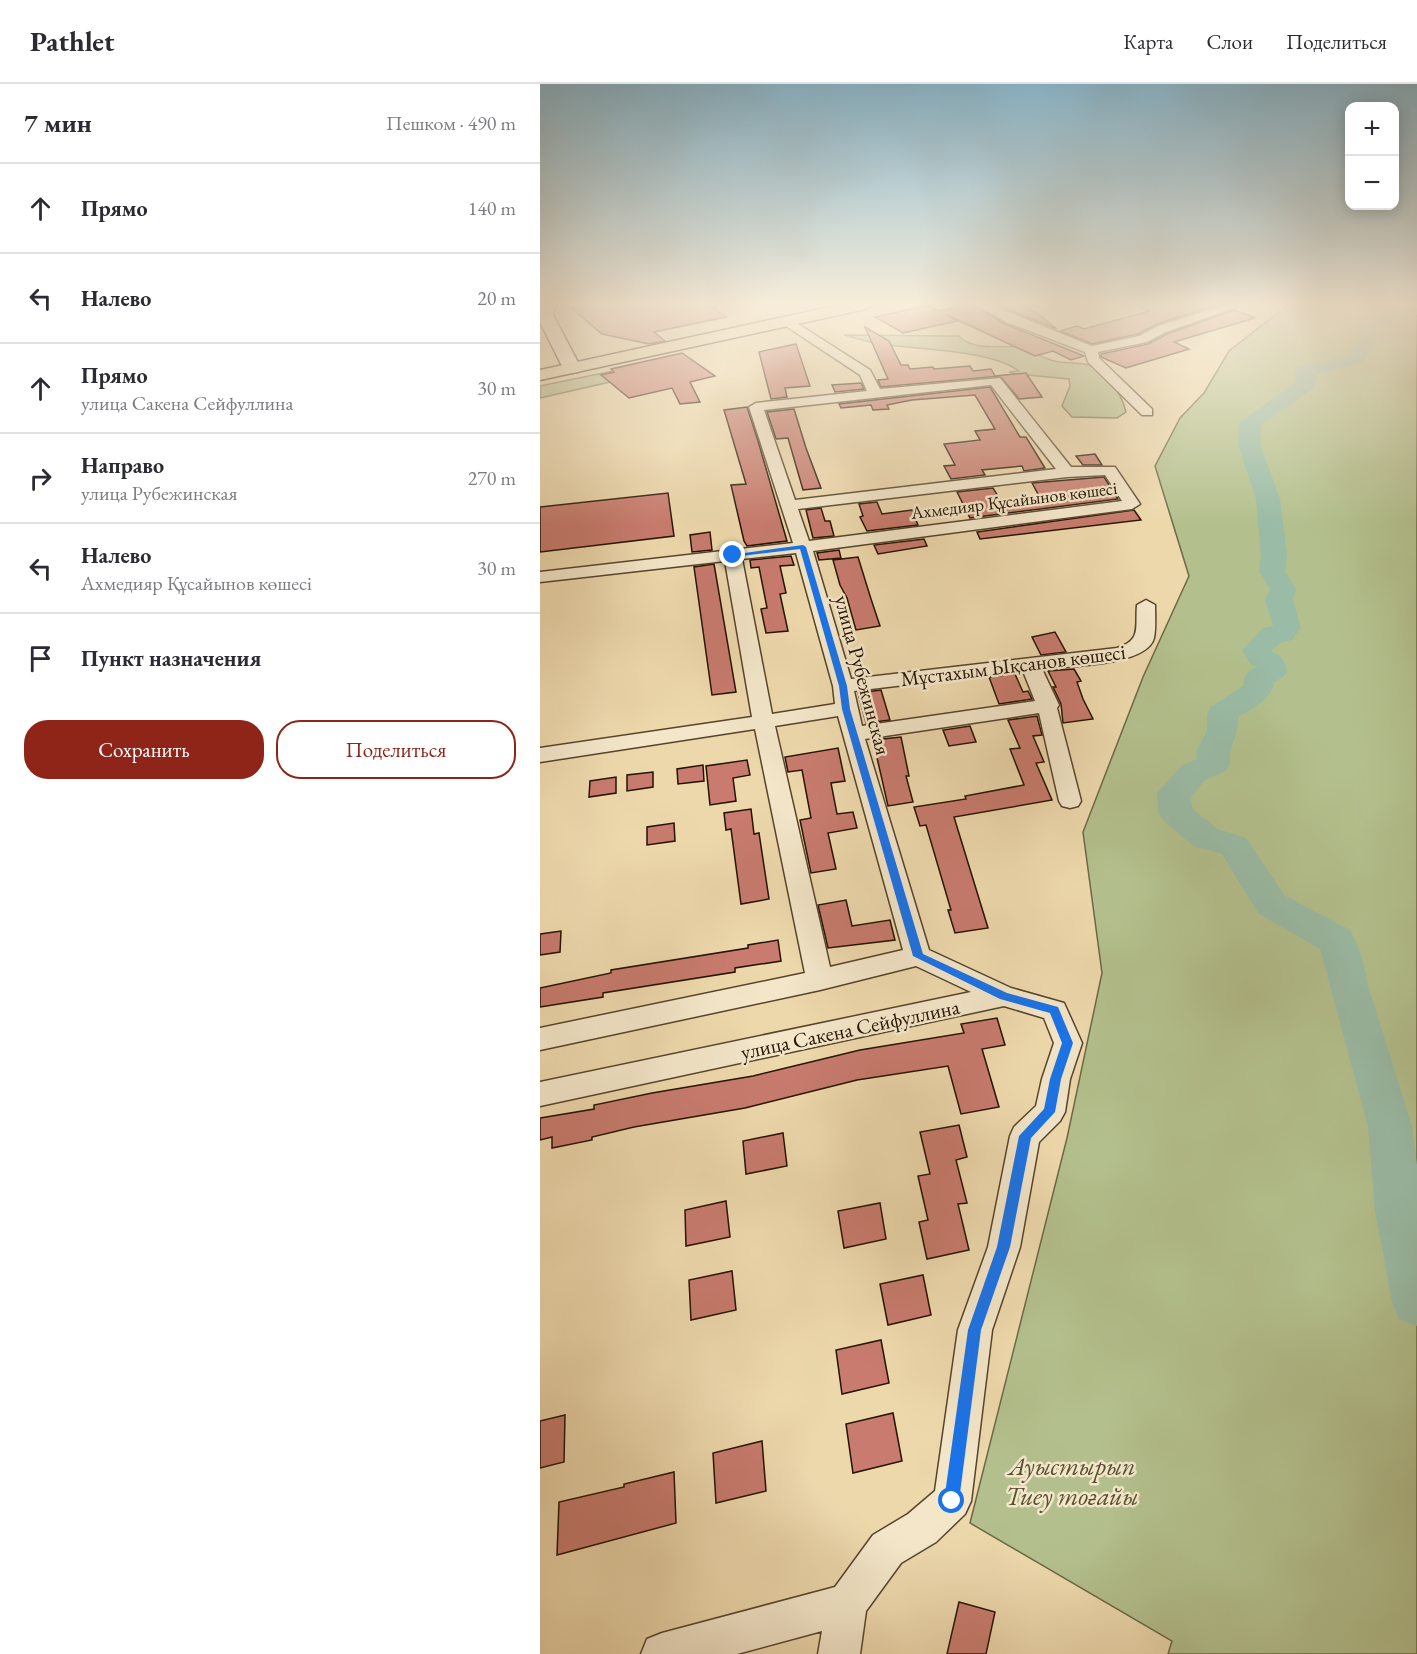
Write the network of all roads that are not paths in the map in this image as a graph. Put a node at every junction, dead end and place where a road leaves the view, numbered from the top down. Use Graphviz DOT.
graph roads {
  1 [pos="867,377"];
  2 [pos="1112,377"];
  3 [pos="876,394"];
  4 [pos="1147,412"];
  5 [pos="1067,472"];
  6 [pos="790,505"];
  7 [pos="803,547"];
  8 [pos="733,555"];
  9 [pos="540,577"];
  10 [pos="1146,605"];
  11 [pos="1030,664"];
  12 [pos="843,686"];
  13 [pos="1049,705"];
  14 [pos="846,709"];
  15 [pos="764,720"];
  16 [pos="853,734"];
  17 [pos="540,755"];
  18 [pos="1070,801"];
  19 [pos="918,956"];
  20 [pos="820,980"];
  21 [pos="1004,996"];
  22 [pos="540,1040"];
  23 [pos="540,1094"];
  24 [pos="847,1604"];
  25 [pos="662,1654"];
  26 [pos="839,1654"];
  1 -- 3 [label="street"];
  2 -- 4 [label="street"];
  3 -- 5 [label="street"];
  3 -- 6 [label="street, улица Рубежинская"];
  5 -- 6 [label="street, Ахмедияр Құсайынов көшесі"];
  5 -- 7 [label="street, Ахмедияр Құсайынов көшесі"];
  6 -- 7 [label="street, улица Рубежинская"];
  7 -- 8 [label="street, Ахмедияр Құсайынов көшесі"];
  7 -- 12 [label="street, улица Рубежинская"];
  8 -- 9 [label="street, Ахмедияр Құсайынов көшесі"];
  8 -- 15 [label="street"];
  10 -- 11 [label="street, Мұстахым Ықсанов көшесі"];
  11 -- 12 [label="street, Мұстахым Ықсанов көшесі"];
  11 -- 13 [label="street"];
  12 -- 14 [label="street, улица Рубежинская"];
  13 -- 16 [label="street"];
  13 -- 18 [label="street"];
  14 -- 15 [label="street"];
  14 -- 16 [label="street, улица Рубежинская"];
  15 -- 17 [label="street"];
  15 -- 20 [label="street"];
  16 -- 19 [label="street, улица Рубежинская"];
  19 -- 20 [label="street"];
  19 -- 21 [label="street, улица Сакена Сейфуллина"];
  20 -- 22 [label="street"];
  21 -- 23 [label="street, улица Сакена Сейфуллина"];
  21 -- 24 [label="street"];
  24 -- 25 [label="street"];
  24 -- 26 [label="street"];
}
